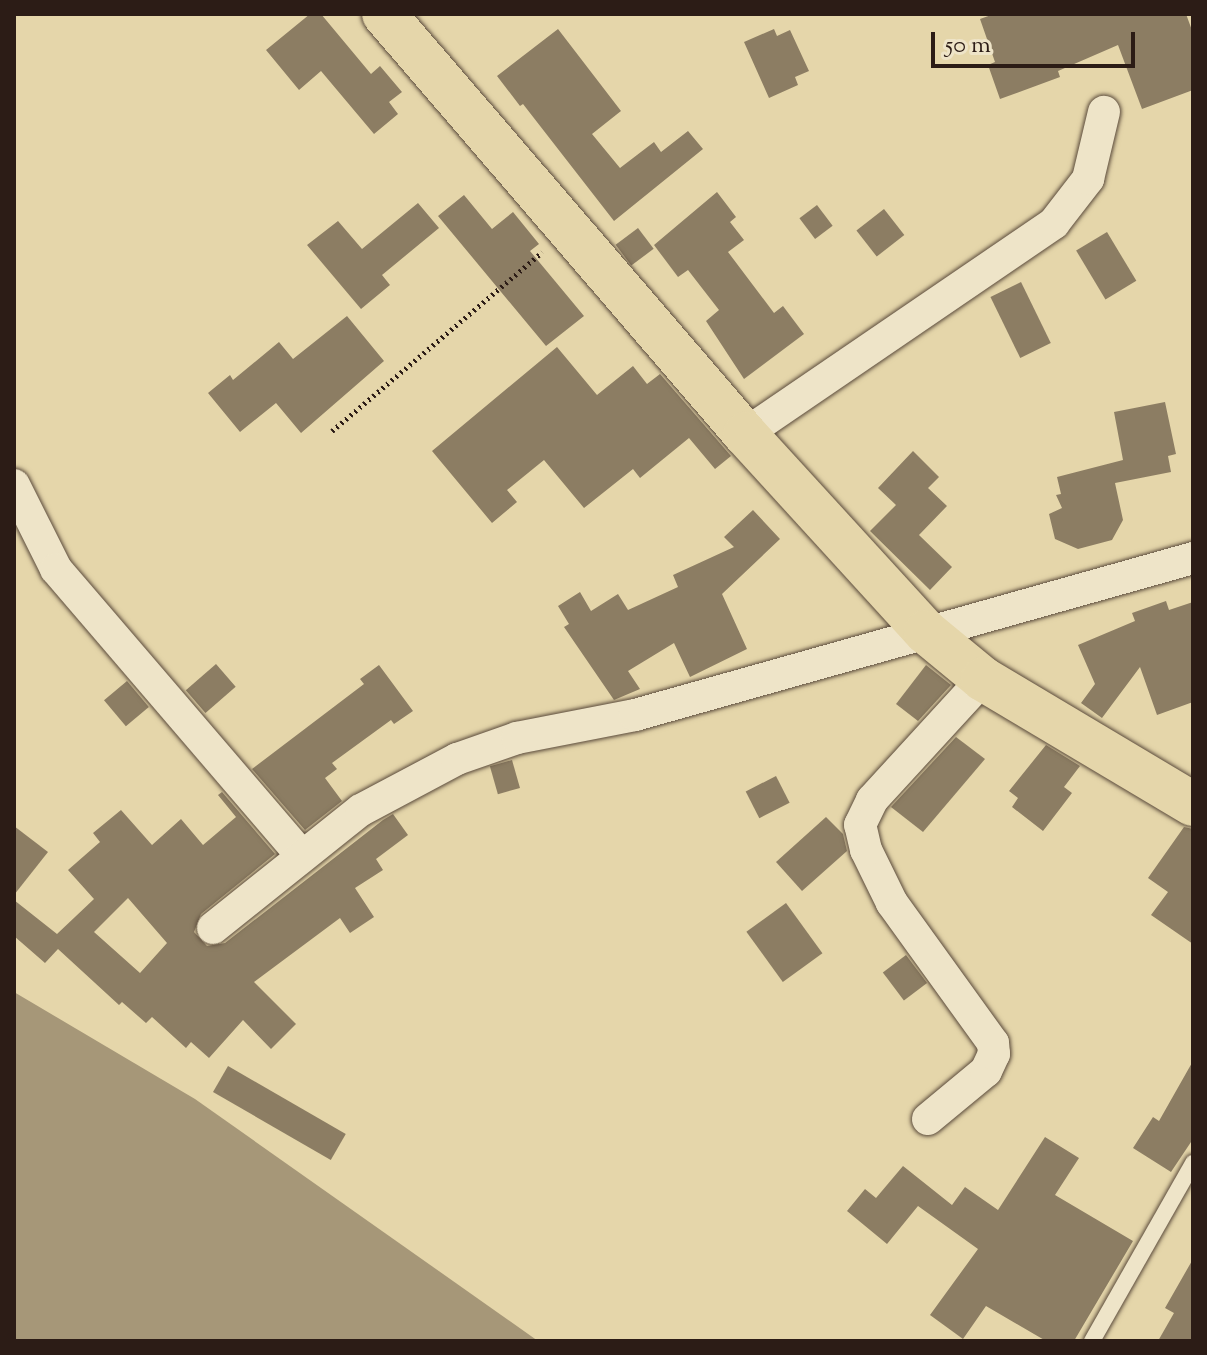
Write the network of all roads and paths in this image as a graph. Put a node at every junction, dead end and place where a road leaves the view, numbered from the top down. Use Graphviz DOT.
graph roads {
  1 [pos="384,14"];
  2 [pos="1104,112"];
  3 [pos="571,228"];
  4 [pos="332,431"];
  5 [pos="745,434"];
  6 [pos="14,485"];
  7 [pos="1193,558"];
  8 [pos="926,632"];
  9 [pos="983,679"];
  10 [pos="1193,804"];
  11 [pos="302,856"];
  12 [pos="213,928"];
  13 [pos="928,1119"];
  14 [pos="1193,1163"];
  15 [pos="1092,1341"];
  1 -- 3 [label="highway"];
  2 -- 5 [label="street"];
  3 -- 4 [label="path"];
  3 -- 5 [label="highway"];
  5 -- 8 [label="highway"];
  6 -- 11 [label="street"];
  7 -- 8 [label="street"];
  8 -- 9 [label="highway"];
  8 -- 11 [label="street"];
  9 -- 10 [label="highway"];
  9 -- 13 [label="street"];
  11 -- 12 [label="street"];
  14 -- 15 [label="lane"];
}
